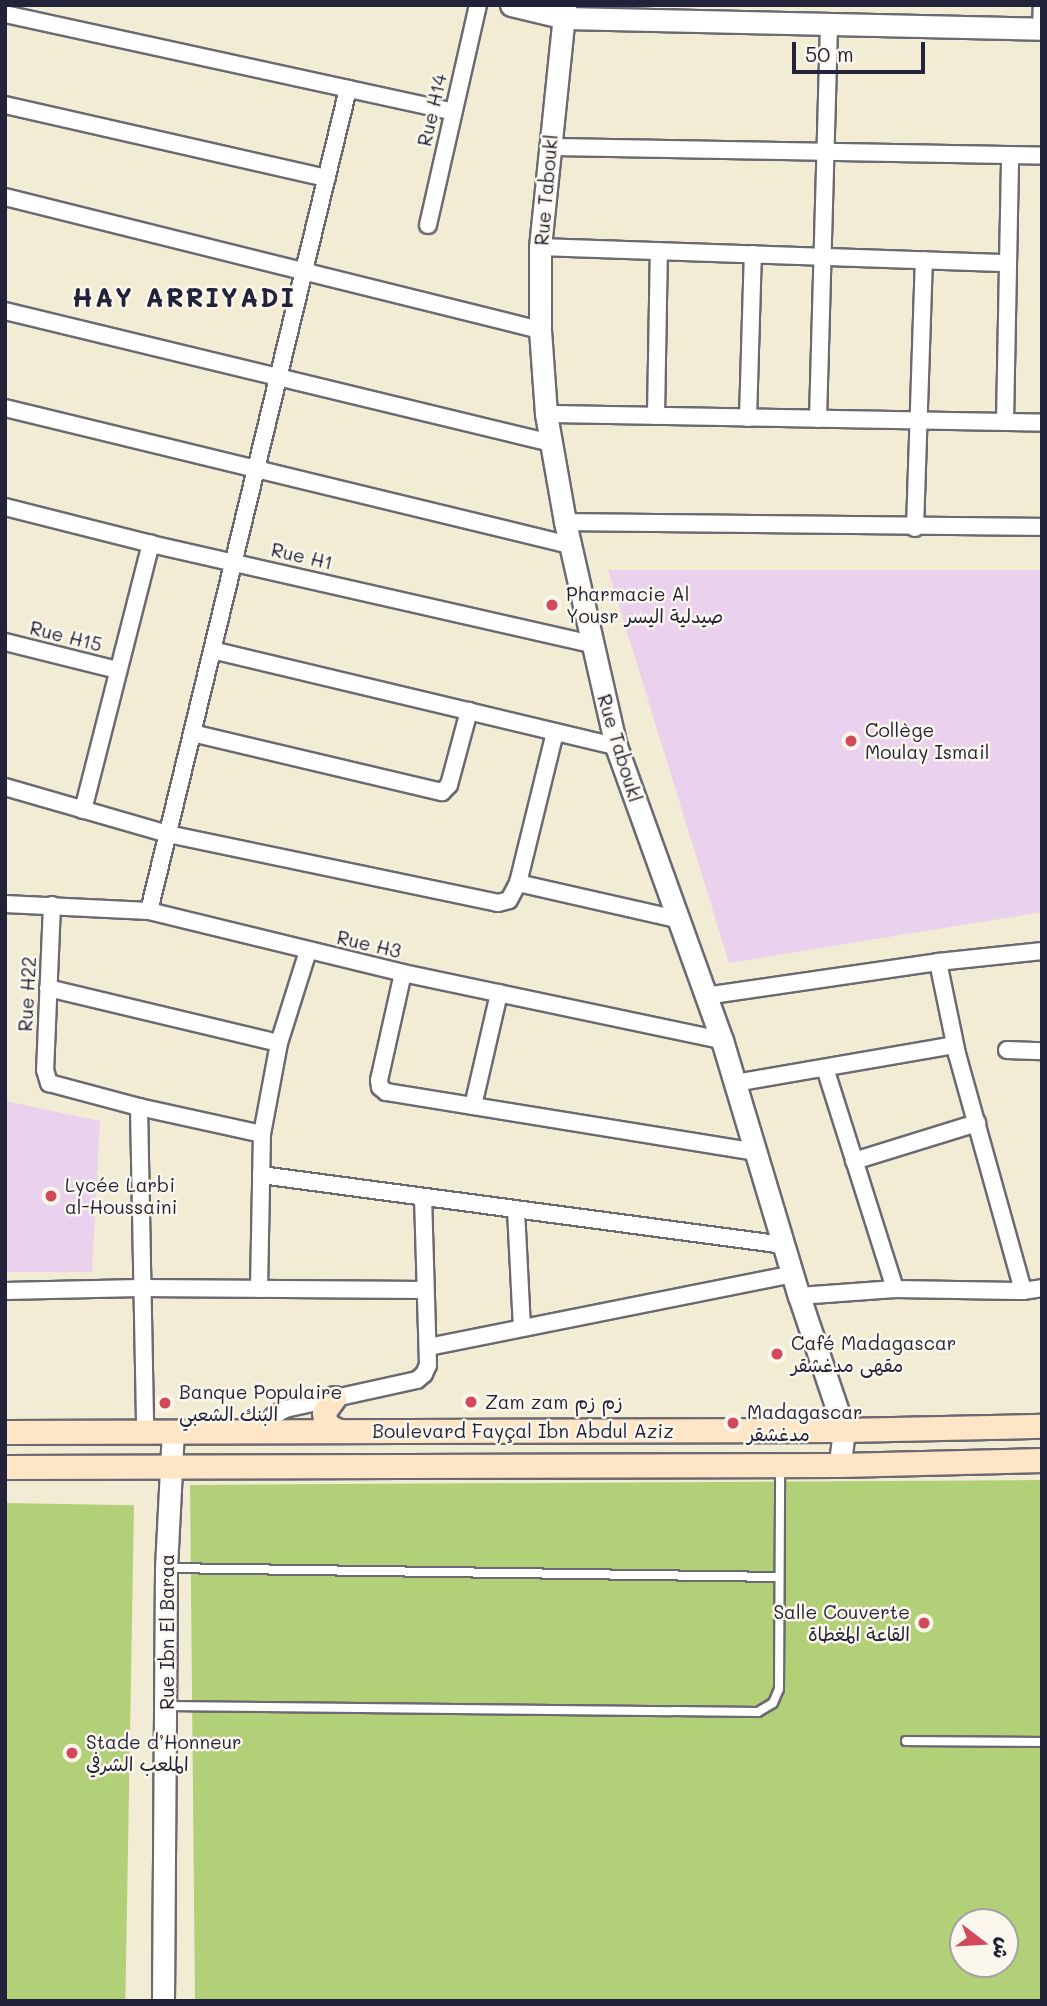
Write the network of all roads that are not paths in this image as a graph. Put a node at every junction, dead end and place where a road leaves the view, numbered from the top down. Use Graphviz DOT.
graph roads {
  1 [pos="478,5"];
  2 [pos="511,5"];
  3 [pos="1042,5"];
  4 [pos="565,11"];
  5 [pos="5,14"];
  6 [pos="829,26"];
  7 [pos="1041,29"];
  8 [pos="348,89"];
  9 [pos="5,105"];
  10 [pos="453,112"];
  11 [pos="549,147"];
  12 [pos="825,152"];
  13 [pos="1010,156"];
  14 [pos="1042,156"];
  15 [pos="327,177"];
  16 [pos="5,197"];
  17 [pos="428,225"];
  18 [pos="540,247"];
  19 [pos="659,251"];
  20 [pos="753,254"];
  21 [pos="823,257"];
  22 [pos="924,260"];
  23 [pos="1008,263"];
  24 [pos="304,271"];
  25 [pos="5,311"];
  26 [pos="540,330"];
  27 [pos="279,377"];
  28 [pos="5,408"];
  29 [pos="546,414"];
  30 [pos="656,416"];
  31 [pos="748,418"];
  32 [pos="818,419"];
  33 [pos="918,422"];
  34 [pos="1005,422"];
  35 [pos="1042,423"];
  36 [pos="551,443"];
  37 [pos="256,470"];
  38 [pos="5,507"];
  39 [pos="565,522"];
  40 [pos="1042,527"];
  41 [pos="915,528"];
  42 [pos="151,544"];
  43 [pos="570,545"];
  44 [pos="234,562"];
  45 [pos="5,642"];
  46 [pos="591,644"];
  47 [pos="212,650"];
  48 [pos="117,670"];
  49 [pos="468,711"];
  50 [pos="555,732"];
  51 [pos="192,733"];
  52 [pos="616,746"];
  53 [pos="5,787"];
  54 [pos="83,810"];
  55 [pos="168,834"];
  56 [pos="518,883"];
  57 [pos="5,904"];
  58 [pos="52,905"];
  59 [pos="149,911"];
  60 [pos="676,919"];
  61 [pos="308,951"];
  62 [pos="1042,951"];
  63 [pos="938,962"];
  64 [pos="403,973"];
  65 [pos="48,988"];
  66 [pos="499,993"];
  67 [pos="705,996"];
  68 [pos="722,1040"];
  69 [pos="279,1044"];
  70 [pos="955,1045"];
  71 [pos="1007,1050"];
  72 [pos="1042,1051"];
  73 [pos="825,1068"];
  74 [pos="735,1083"];
  75 [pos="473,1106"];
  76 [pos="139,1107"];
  77 [pos="976,1123"];
  78 [pos="262,1134"];
  79 [pos="756,1152"];
  80 [pos="854,1161"];
  81 [pos="261,1175"];
  82 [pos="423,1197"];
  83 [pos="516,1210"];
  84 [pos="783,1245"];
  85 [pos="792,1274"];
  86 [pos="140,1288"];
  87 [pos="1042,1288"];
  88 [pos="259,1289"];
  89 [pos="895,1289"];
  90 [pos="425,1290"];
  91 [pos="5,1291"];
  92 [pos="1023,1291"];
  93 [pos="799,1296"];
  94 [pos="522,1328"];
  95 [pos="428,1347"];
  96 [pos="334,1398"];
  97 [pos="1042,1426"];
  98 [pos="265,1429"];
  99 [pos="844,1430"];
  100 [pos="339,1431"];
  101 [pos="5,1432"];
  102 [pos="145,1432"];
  103 [pos="173,1432"];
  104 [pos="1042,1460"];
  105 [pos="780,1465"];
  106 [pos="840,1465"];
  107 [pos="5,1467"];
  108 [pos="169,1467"];
  109 [pos="166,1568"];
  110 [pos="779,1577"];
  111 [pos="166,1706"];
  112 [pos="906,1741"];
  113 [pos="1042,1742"];
  114 [pos="163,2001"];
  1 -- 10 [label="street, Rue H14"];
  2 -- 4 [label="street"];
  3 -- 7 [label="street"];
  4 -- 6 [label="street"];
  4 -- 11 [label="street, Rue Taboukl"];
  5 -- 8 [label="street"];
  6 -- 7 [label="street"];
  6 -- 12 [label="street"];
  8 -- 10 [label="street"];
  8 -- 15 [label="street"];
  9 -- 15 [label="street"];
  10 -- 17 [label="street, Rue H14"];
  11 -- 12 [label="street"];
  11 -- 18 [label="street, Rue Taboukl"];
  12 -- 13 [label="street"];
  12 -- 21 [label="street"];
  13 -- 14 [label="street"];
  13 -- 23 [label="street"];
  15 -- 24 [label="street"];
  16 -- 24 [label="street"];
  18 -- 19 [label="street"];
  18 -- 26 [label="street, Rue Taboukl"];
  19 -- 20 [label="street"];
  19 -- 30 [label="street"];
  20 -- 21 [label="street"];
  20 -- 31 [label="street"];
  21 -- 22 [label="street"];
  21 -- 32 [label="street"];
  22 -- 23 [label="street"];
  22 -- 33 [label="street"];
  23 -- 34 [label="street"];
  24 -- 26 [label="street"];
  24 -- 27 [label="street"];
  25 -- 27 [label="street"];
  26 -- 29 [label="street, Rue Taboukl"];
  27 -- 36 [label="street"];
  27 -- 37 [label="street"];
  28 -- 37 [label="street"];
  29 -- 30 [label="street"];
  29 -- 36 [label="street, Rue Taboukl"];
  30 -- 31 [label="street"];
  31 -- 32 [label="street"];
  32 -- 33 [label="street"];
  33 -- 34 [label="street"];
  33 -- 41 [label="street"];
  34 -- 35 [label="street"];
  36 -- 39 [label="street, Rue Taboukl"];
  37 -- 43 [label="street"];
  37 -- 44 [label="street"];
  38 -- 42 [label="street, Rue H1"];
  39 -- 41 [label="street"];
  39 -- 43 [label="street, Rue Taboukl"];
  40 -- 41 [label="street"];
  42 -- 44 [label="street, Rue H1"];
  42 -- 48 [label="street"];
  43 -- 46 [label="street, Rue Taboukl"];
  44 -- 46 [label="street, Rue H1"];
  44 -- 47 [label="street"];
  45 -- 48 [label="street, Rue H15"];
  46 -- 52 [label="street, Rue Taboukl"];
  47 -- 49 [label="street"];
  47 -- 51 [label="street"];
  48 -- 54 [label="street"];
  49 -- 50 [label="street"];
  49 -- 51 [label="street"];
  50 -- 52 [label="street"];
  50 -- 56 [label="street"];
  51 -- 55 [label="street"];
  52 -- 60 [label="street, Rue Taboukl"];
  53 -- 54 [label="street"];
  54 -- 55 [label="street"];
  55 -- 56 [label="street"];
  55 -- 59 [label="street"];
  56 -- 60 [label="street"];
  57 -- 58 [label="street, Rue H3"];
  58 -- 59 [label="street, Rue H3"];
  58 -- 65 [label="street, Rue H22"];
  59 -- 61 [label="street, Rue H3"];
  60 -- 67 [label="street, Rue Taboukl"];
  61 -- 64 [label="street, Rue H3"];
  61 -- 69 [label="street"];
  62 -- 63 [label="street"];
  63 -- 67 [label="street"];
  63 -- 70 [label="street"];
  64 -- 66 [label="street, Rue H3"];
  64 -- 75 [label="street"];
  65 -- 69 [label="street"];
  65 -- 76 [label="street, Rue H22"];
  66 -- 68 [label="street, Rue H3"];
  66 -- 75 [label="street"];
  67 -- 68 [label="street, Rue Taboukl"];
  68 -- 74 [label="street, Rue Taboukl"];
  69 -- 78 [label="street"];
  70 -- 73 [label="street"];
  70 -- 77 [label="street"];
  71 -- 72 [label="street"];
  73 -- 74 [label="street"];
  73 -- 80 [label="street"];
  74 -- 79 [label="street, Rue Taboukl"];
  75 -- 79 [label="street"];
  76 -- 78 [label="street"];
  76 -- 86 [label="street"];
  77 -- 80 [label="street"];
  77 -- 92 [label="street"];
  78 -- 81 [label="street"];
  79 -- 84 [label="street, Rue Taboukl"];
  80 -- 89 [label="street"];
  81 -- 82 [label="street"];
  81 -- 88 [label="street"];
  82 -- 83 [label="street"];
  82 -- 90 [label="street"];
  83 -- 84 [label="street"];
  83 -- 94 [label="street"];
  84 -- 85 [label="street, Rue Taboukl"];
  85 -- 93 [label="street, Rue Taboukl"];
  85 -- 94 [label="street"];
  86 -- 88 [label="street"];
  86 -- 91 [label="street"];
  86 -- 102 [label="street"];
  87 -- 92 [label="street"];
  88 -- 90 [label="street"];
  89 -- 92 [label="street"];
  89 -- 93 [label="street"];
  90 -- 95 [label="street"];
  93 -- 99 [label="street, Rue Taboukl"];
  94 -- 95 [label="street"];
  95 -- 96 [label="street"];
  96 -- 98 [label="street"];
  96 -- 100 [label="main road"];
  97 -- 99 [label="main road, Boulevard Fayçal Ibn Abdul Aziz"];
  98 -- 100 [label="main road, Boulevard Fayçal Ibn Abdul Aziz"];
  98 -- 103 [label="main road, Boulevard Fayçal Ibn Abdul Aziz"];
  99 -- 100 [label="main road, Boulevard Fayçal Ibn Abdul Aziz"];
  99 -- 106 [label="street, Rue Taboukl"];
  101 -- 102 [label="main road, Boulevard Fayçal Ibn Abdul Aziz"];
  102 -- 103 [label="main road, Boulevard Fayçal Ibn Abdul Aziz"];
  103 -- 108 [label="street, Rue Ibn El Baraa"];
  104 -- 106 [label="main road, Boulevard Fayçal Ibn Abdul Aziz"];
  105 -- 106 [label="main road, Boulevard Fayçal Ibn Abdul Aziz"];
  105 -- 108 [label="main road, Boulevard Fayçal Ibn Abdul Aziz"];
  105 -- 110 [label="lane"];
  107 -- 108 [label="main road, Boulevard Fayçal Ibn Abdul Aziz"];
  108 -- 109 [label="street, Rue Ibn El Baraa"];
  109 -- 110 [label="lane"];
  109 -- 111 [label="street, Rue Ibn El Baraa"];
  110 -- 111 [label="lane"];
  111 -- 114 [label="street, Rue Ibn El Baraa"];
  112 -- 113 [label="lane"];
}
